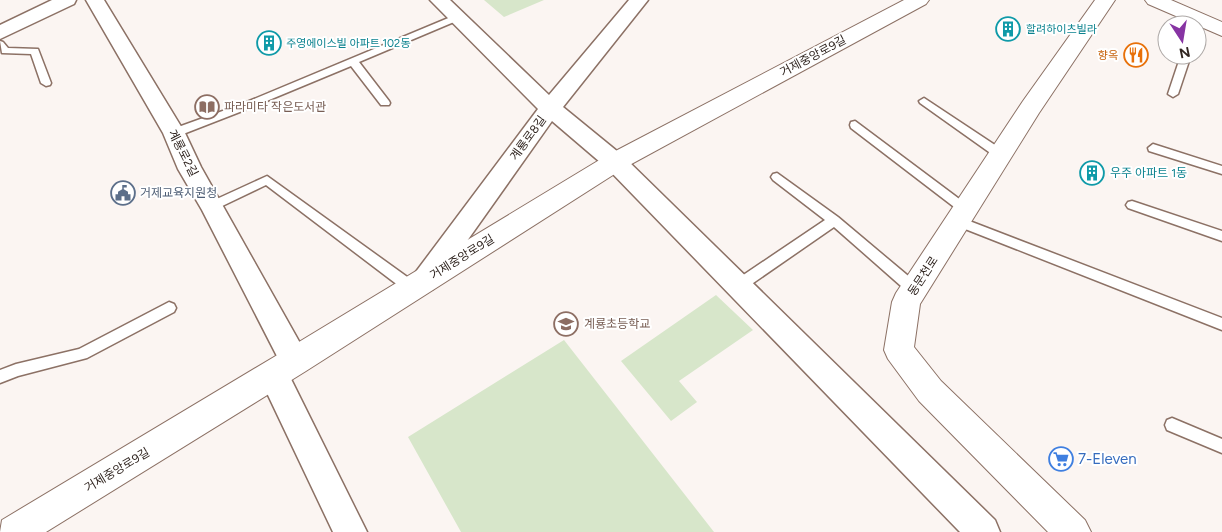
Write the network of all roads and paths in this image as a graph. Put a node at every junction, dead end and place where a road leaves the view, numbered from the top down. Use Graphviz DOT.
graph roads {
  1 [pos="68,0"];
  2 [pos="95,0"];
  3 [pos="640,0"];
  4 [pos="920,0"];
  5 [pos="1105,0"];
  6 [pos="1155,0"];
  7 [pos="448,9"];
  8 [pos="1184,15"];
  9 [pos="1207,25"];
  10 [pos="1222,30"];
  11 [pos="0,33"];
  12 [pos="0,44"];
  13 [pos="353,61"];
  14 [pos="1183,65"];
  15 [pos="46,84"];
  16 [pos="1173,94"];
  17 [pos="924,101"];
  18 [pos="384,103"];
  19 [pos="550,108"];
  20 [pos="855,125"];
  21 [pos="174,133"];
  22 [pos="1153,148"];
  23 [pos="1000,154"];
  24 [pos="616,162"];
  25 [pos="1222,170"];
  26 [pos="777,176"];
  27 [pos="1132,205"];
  28 [pos="212,206"];
  29 [pos="963,216"];
  30 [pos="834,220"];
  31 [pos="1222,236"];
  32 [pos="418,285"];
  33 [pos="738,286"];
  34 [pos="914,289"];
  35 [pos="169,308"];
  36 [pos="1222,324"];
  37 [pos="284,368"];
  38 [pos="0,377"];
  39 [pos="1172,425"];
  40 [pos="1222,446"];
  41 [pos="14,532"];
  42 [pos="350,532"];
  43 [pos="983,532"];
  44 [pos="1073,532"];
  1 -- 11 [label="street"];
  2 -- 21 [label="street, 계룡로2길"];
  3 -- 19 [label="street, 계룡로8길"];
  4 -- 24 [label="street, 거제중앙로9길"];
  5 -- 23 [label="street, 동문천로"];
  6 -- 8 [label="street"];
  7 -- 13 [label="lane"];
  7 -- 19 [label="street"];
  9 -- 10 [label="street"];
  12 -- 15 [label="lane"];
  13 -- 18 [label="lane"];
  13 -- 21 [label="lane"];
  14 -- 16 [label="lane"];
  17 -- 23 [label="lane"];
  19 -- 24 [label="street"];
  19 -- 32 [label="street, 계룡로8길"];
  20 -- 29 [label="lane"];
  21 -- 28 [label="street, 계룡로2길"];
  22 -- 25 [label="lane"];
  23 -- 29 [label="street, 동문천로"];
  24 -- 32 [label="street, 거제중앙로9길"];
  24 -- 33 [label="street"];
  26 -- 30 [label="lane"];
  27 -- 31 [label="lane"];
  28 -- 32 [label="lane"];
  28 -- 37 [label="street, 계룡로2길"];
  29 -- 34 [label="street, 동문천로"];
  29 -- 36 [label="lane"];
  30 -- 33 [label="lane"];
  30 -- 34 [label="lane"];
  32 -- 37 [label="street, 거제중앙로9길"];
  33 -- 43 [label="street"];
  34 -- 44 [label="street, 동문천로"];
  35 -- 38 [label="lane"];
  37 -- 41 [label="street, 거제중앙로9길"];
  37 -- 42 [label="street, 계룡로2길"];
  39 -- 40 [label="lane"];
}
